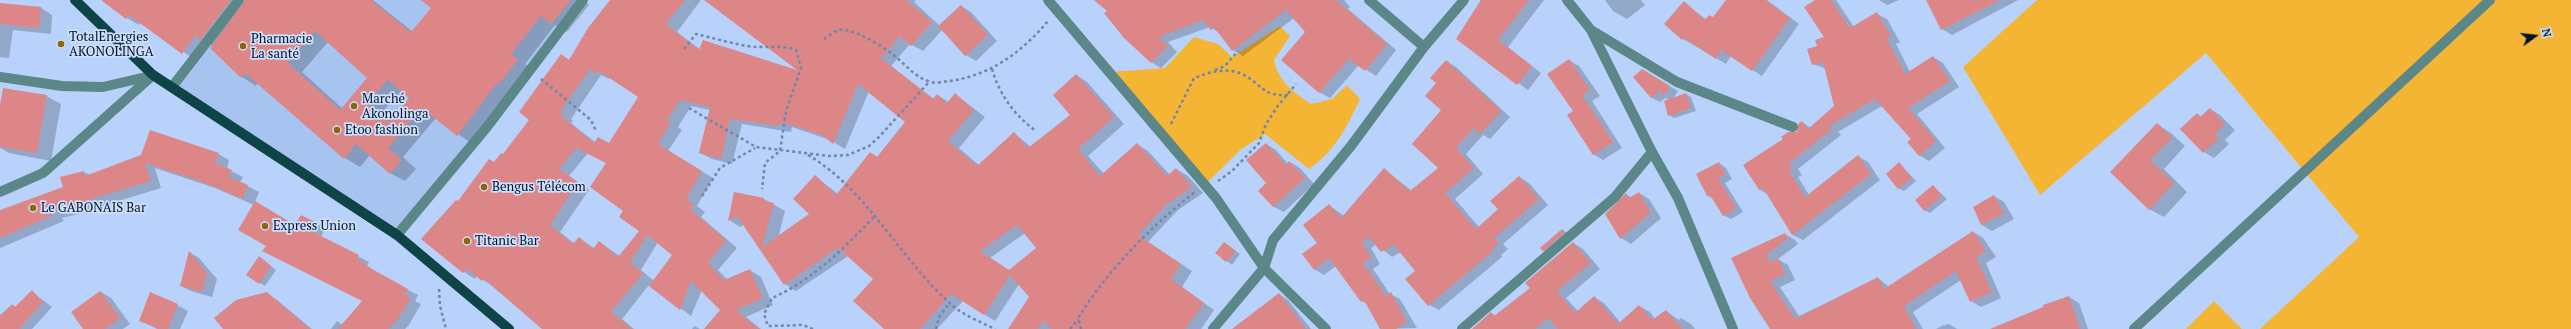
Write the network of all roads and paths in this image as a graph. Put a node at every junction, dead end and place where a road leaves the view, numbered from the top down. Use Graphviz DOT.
graph roads {
  1 [pos="76,0"];
  2 [pos="239,0"];
  3 [pos="583,0"];
  4 [pos="1048,0"];
  5 [pos="1368,0"];
  6 [pos="1464,0"];
  7 [pos="1567,0"];
  8 [pos="2490,0"];
  9 [pos="1056,12"];
  10 [pos="1591,30"];
  11 [pos="824,38"];
  12 [pos="1424,46"];
  13 [pos="684,49"];
  14 [pos="1238,51"];
  15 [pos="992,69"];
  16 [pos="530,70"];
  17 [pos="1213,71"];
  18 [pos="153,75"];
  19 [pos="0,77"];
  20 [pos="929,82"];
  21 [pos="1296,84"];
  22 [pos="172,88"];
  23 [pos="1288,95"];
  24 [pos="689,108"];
  25 [pos="1793,126"];
  26 [pos="596,131"];
  27 [pos="1036,131"];
  28 [pos="1164,134"];
  29 [pos="756,148"];
  30 [pos="780,151"];
  31 [pos="1652,152"];
  32 [pos="806,154"];
  33 [pos="1205,184"];
  34 [pos="762,189"];
  35 [pos="0,192"];
  36 [pos="702,196"];
  37 [pos="875,216"];
  38 [pos="397,236"];
  39 [pos="1264,268"];
  40 [pos="439,271"];
  41 [pos="950,302"];
  42 [pos="1078,318"];
  43 [pos="446,329"];
  44 [pos="509,329"];
  45 [pos="813,329"];
  46 [pos="936,329"];
  47 [pos="995,329"];
  48 [pos="1070,329"];
  49 [pos="1081,329"];
  50 [pos="1213,329"];
  51 [pos="1326,329"];
  52 [pos="1462,329"];
  53 [pos="1734,329"];
  54 [pos="2134,329"];
  1 -- 18 [label="main road"];
  2 -- 22 [label="street"];
  3 -- 16 [label="street"];
  4 -- 9 [label="street"];
  5 -- 12 [label="street"];
  6 -- 12 [label="street"];
  7 -- 10 [label="street"];
  8 -- 54 [label="street"];
  9 -- 15 [label="path"];
  9 -- 28 [label="street"];
  10 -- 25 [label="street"];
  10 -- 31 [label="street"];
  11 -- 20 [label="path"];
  12 -- 39 [label="street"];
  13 -- 30 [label="path"];
  14 -- 17 [label="path"];
  15 -- 20 [label="path"];
  15 -- 27 [label="path"];
  16 -- 26 [label="path"];
  16 -- 38 [label="street"];
  17 -- 23 [label="path"];
  17 -- 28 [label="path"];
  18 -- 19 [label="street"];
  18 -- 22 [label="main road"];
  18 -- 35 [label="street"];
  20 -- 32 [label="path"];
  21 -- 23 [label="path"];
  22 -- 38 [label="main road"];
  23 -- 33 [label="path"];
  24 -- 29 [label="path"];
  28 -- 33 [label="street"];
  29 -- 30 [label="path"];
  29 -- 36 [label="path"];
  30 -- 32 [label="path"];
  30 -- 34 [label="path"];
  31 -- 52 [label="street"];
  31 -- 53 [label="street"];
  32 -- 37 [label="path"];
  33 -- 39 [label="street"];
  33 -- 42 [label="path"];
  37 -- 41 [label="path"];
  37 -- 45 [label="path"];
  38 -- 40 [label="main road"];
  39 -- 50 [label="street"];
  39 -- 51 [label="street"];
  40 -- 43 [label="path"];
  40 -- 44 [label="main road"];
  41 -- 46 [label="path"];
  41 -- 47 [label="path"];
  42 -- 48 [label="path"];
  42 -- 49 [label="path"];
}
